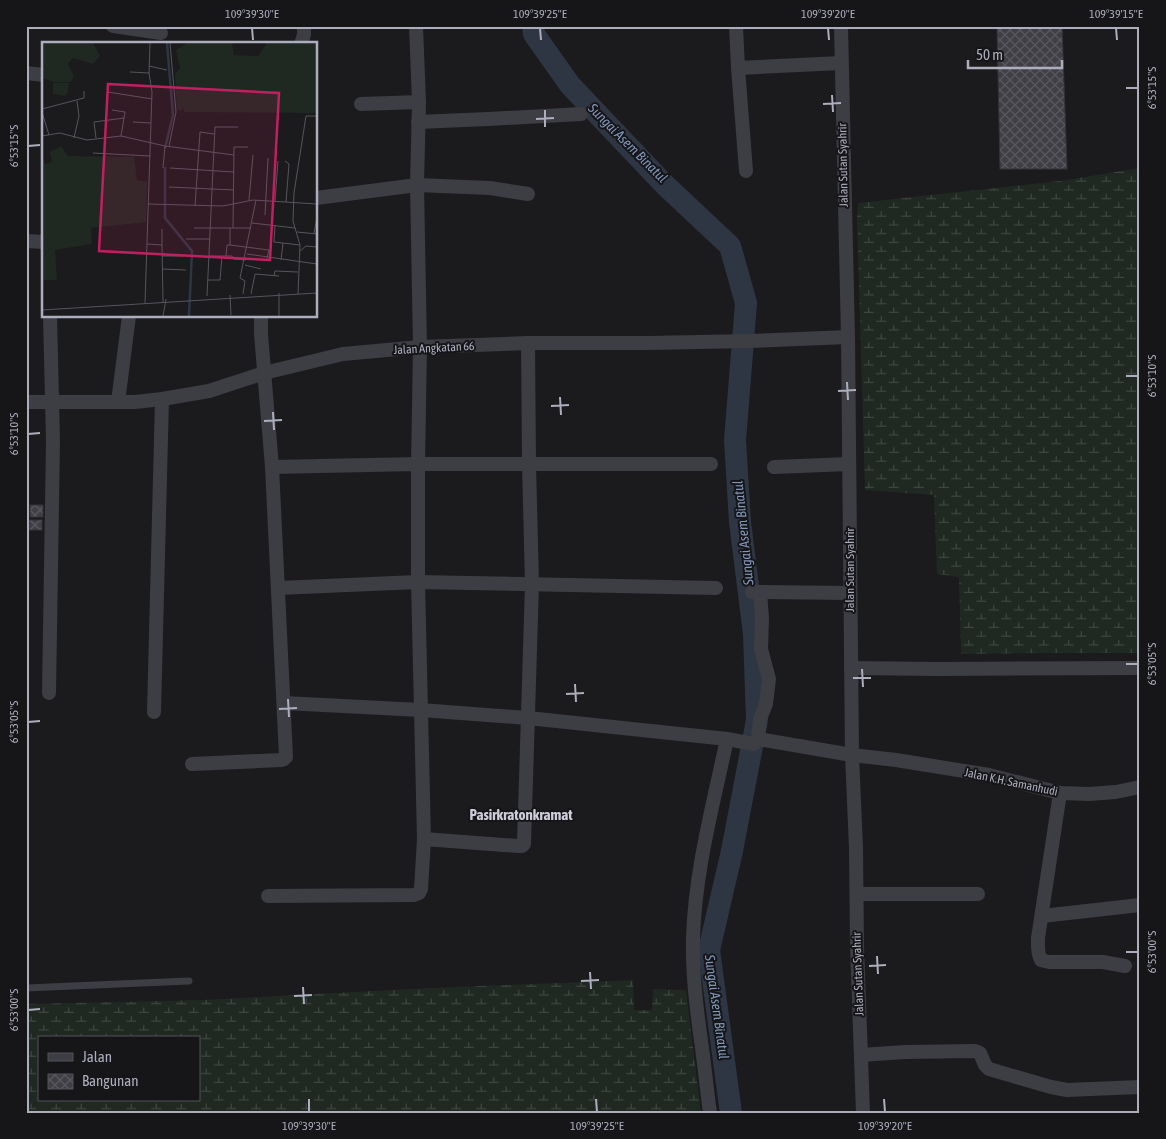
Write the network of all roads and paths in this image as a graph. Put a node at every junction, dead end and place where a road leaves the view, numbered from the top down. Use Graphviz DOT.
graph roads {
  1 [pos="113,26"];
  2 [pos="304,26"];
  3 [pos="416,26"];
  4 [pos="736,26"];
  5 [pos="841,26"];
  6 [pos="160,34"];
  7 [pos="302,42"];
  8 [pos="841,64"];
  9 [pos="738,68"];
  10 [pos="26,73"];
  11 [pos="42,75"];
  12 [pos="419,102"];
  13 [pos="361,104"];
  14 [pos="581,114"];
  15 [pos="418,122"];
  16 [pos="746,171"];
  17 [pos="417,185"];
  18 [pos="528,194"];
  19 [pos="318,198"];
  20 [pos="26,241"];
  21 [pos="42,242"];
  22 [pos="50,318"];
  23 [pos="129,318"];
  24 [pos="261,318"];
  25 [pos="848,337"];
  26 [pos="528,344"];
  27 [pos="420,348"];
  28 [pos="264,374"];
  29 [pos="162,399"];
  30 [pos="53,401"];
  31 [pos="26,402"];
  32 [pos="118,402"];
  33 [pos="418,464"];
  34 [pos="529,464"];
  35 [pos="711,464"];
  36 [pos="849,464"];
  37 [pos="272,467"];
  38 [pos="774,467"];
  39 [pos="418,582"];
  40 [pos="532,584"];
  41 [pos="278,588"];
  42 [pos="716,588"];
  43 [pos="850,594"];
  44 [pos="851,668"];
  45 [pos="1140,668"];
  46 [pos="49,693"];
  47 [pos="284,703"];
  48 [pos="421,710"];
  49 [pos="154,712"];
  50 [pos="528,718"];
  51 [pos="728,740"];
  52 [pos="756,741"];
  53 [pos="852,755"];
  54 [pos="192,764"];
  55 [pos="1140,787"];
  56 [pos="1060,793"];
  57 [pos="424,839"];
  58 [pos="857,894"];
  59 [pos="978,894"];
  60 [pos="268,896"];
  61 [pos="1140,905"];
  62 [pos="1042,916"];
  63 [pos="1125,966"];
  64 [pos="189,982"];
  65 [pos="26,988"];
  66 [pos="861,1055"];
  67 [pos="1140,1087"];
  68 [pos="710,1113"];
  69 [pos="863,1113"];
  1 -- 6 [label="street"];
  2 -- 7 [label="street"];
  3 -- 12 [label="street"];
  4 -- 9 [label="street"];
  5 -- 8 [label="street, Jalan Sutan Syahrir"];
  8 -- 9 [label="street"];
  8 -- 25 [label="street, Jalan Sutan Syahrir"];
  9 -- 16 [label="street"];
  10 -- 11 [label="street"];
  12 -- 13 [label="street"];
  12 -- 15 [label="street"];
  14 -- 15 [label="street"];
  15 -- 17 [label="street"];
  17 -- 18 [label="street"];
  17 -- 19 [label="street"];
  17 -- 27 [label="street"];
  20 -- 21 [label="street"];
  22 -- 30 [label="street"];
  23 -- 32 [label="street"];
  24 -- 28 [label="street"];
  25 -- 26 [label="street, Jalan Angkatan 66"];
  25 -- 36 [label="street, Jalan Sutan Syahrir"];
  26 -- 27 [label="street, Jalan Angkatan 66"];
  26 -- 34 [label="street"];
  27 -- 28 [label="street, Jalan Angkatan 66"];
  27 -- 33 [label="street"];
  28 -- 29 [label="street, Jalan Angkatan 66"];
  28 -- 37 [label="street"];
  29 -- 32 [label="street, Jalan Angkatan 66"];
  29 -- 49 [label="street"];
  30 -- 31 [label="street, Jalan Angkatan 66"];
  30 -- 32 [label="street, Jalan Angkatan 66"];
  30 -- 46 [label="street"];
  33 -- 34 [label="street"];
  33 -- 37 [label="street"];
  33 -- 39 [label="street"];
  34 -- 35 [label="street"];
  34 -- 40 [label="street"];
  36 -- 38 [label="street"];
  36 -- 43 [label="street, Jalan Sutan Syahrir"];
  37 -- 41 [label="street"];
  39 -- 40 [label="street"];
  39 -- 41 [label="street"];
  39 -- 48 [label="street"];
  40 -- 42 [label="street"];
  40 -- 50 [label="street"];
  41 -- 47 [label="street"];
  43 -- 44 [label="street, Jalan Sutan Syahrir"];
  43 -- 52 [label="street"];
  44 -- 45 [label="street"];
  44 -- 53 [label="street, Jalan Sutan Syahrir"];
  47 -- 48 [label="street, Jalan K.H. Samanhudi"];
  47 -- 54 [label="street"];
  48 -- 50 [label="street, Jalan K.H. Samanhudi"];
  48 -- 57 [label="street"];
  50 -- 51 [label="street, Jalan K.H. Samanhudi"];
  50 -- 57 [label="street"];
  51 -- 52 [label="street, Jalan K.H. Samanhudi"];
  51 -- 68 [label="street"];
  52 -- 53 [label="street, Jalan K.H. Samanhudi"];
  53 -- 56 [label="street, Jalan K.H. Samanhudi"];
  53 -- 58 [label="street, Jalan Sutan Syahrir"];
  55 -- 56 [label="street, Jalan K.H. Samanhudi"];
  56 -- 62 [label="street"];
  57 -- 60 [label="street"];
  58 -- 59 [label="street"];
  58 -- 66 [label="street, Jalan Sutan Syahrir"];
  61 -- 62 [label="street"];
  62 -- 63 [label="street"];
  64 -- 65 [label="lane"];
  66 -- 67 [label="street"];
  66 -- 69 [label="street, Jalan Sutan Syahrir"];
}
